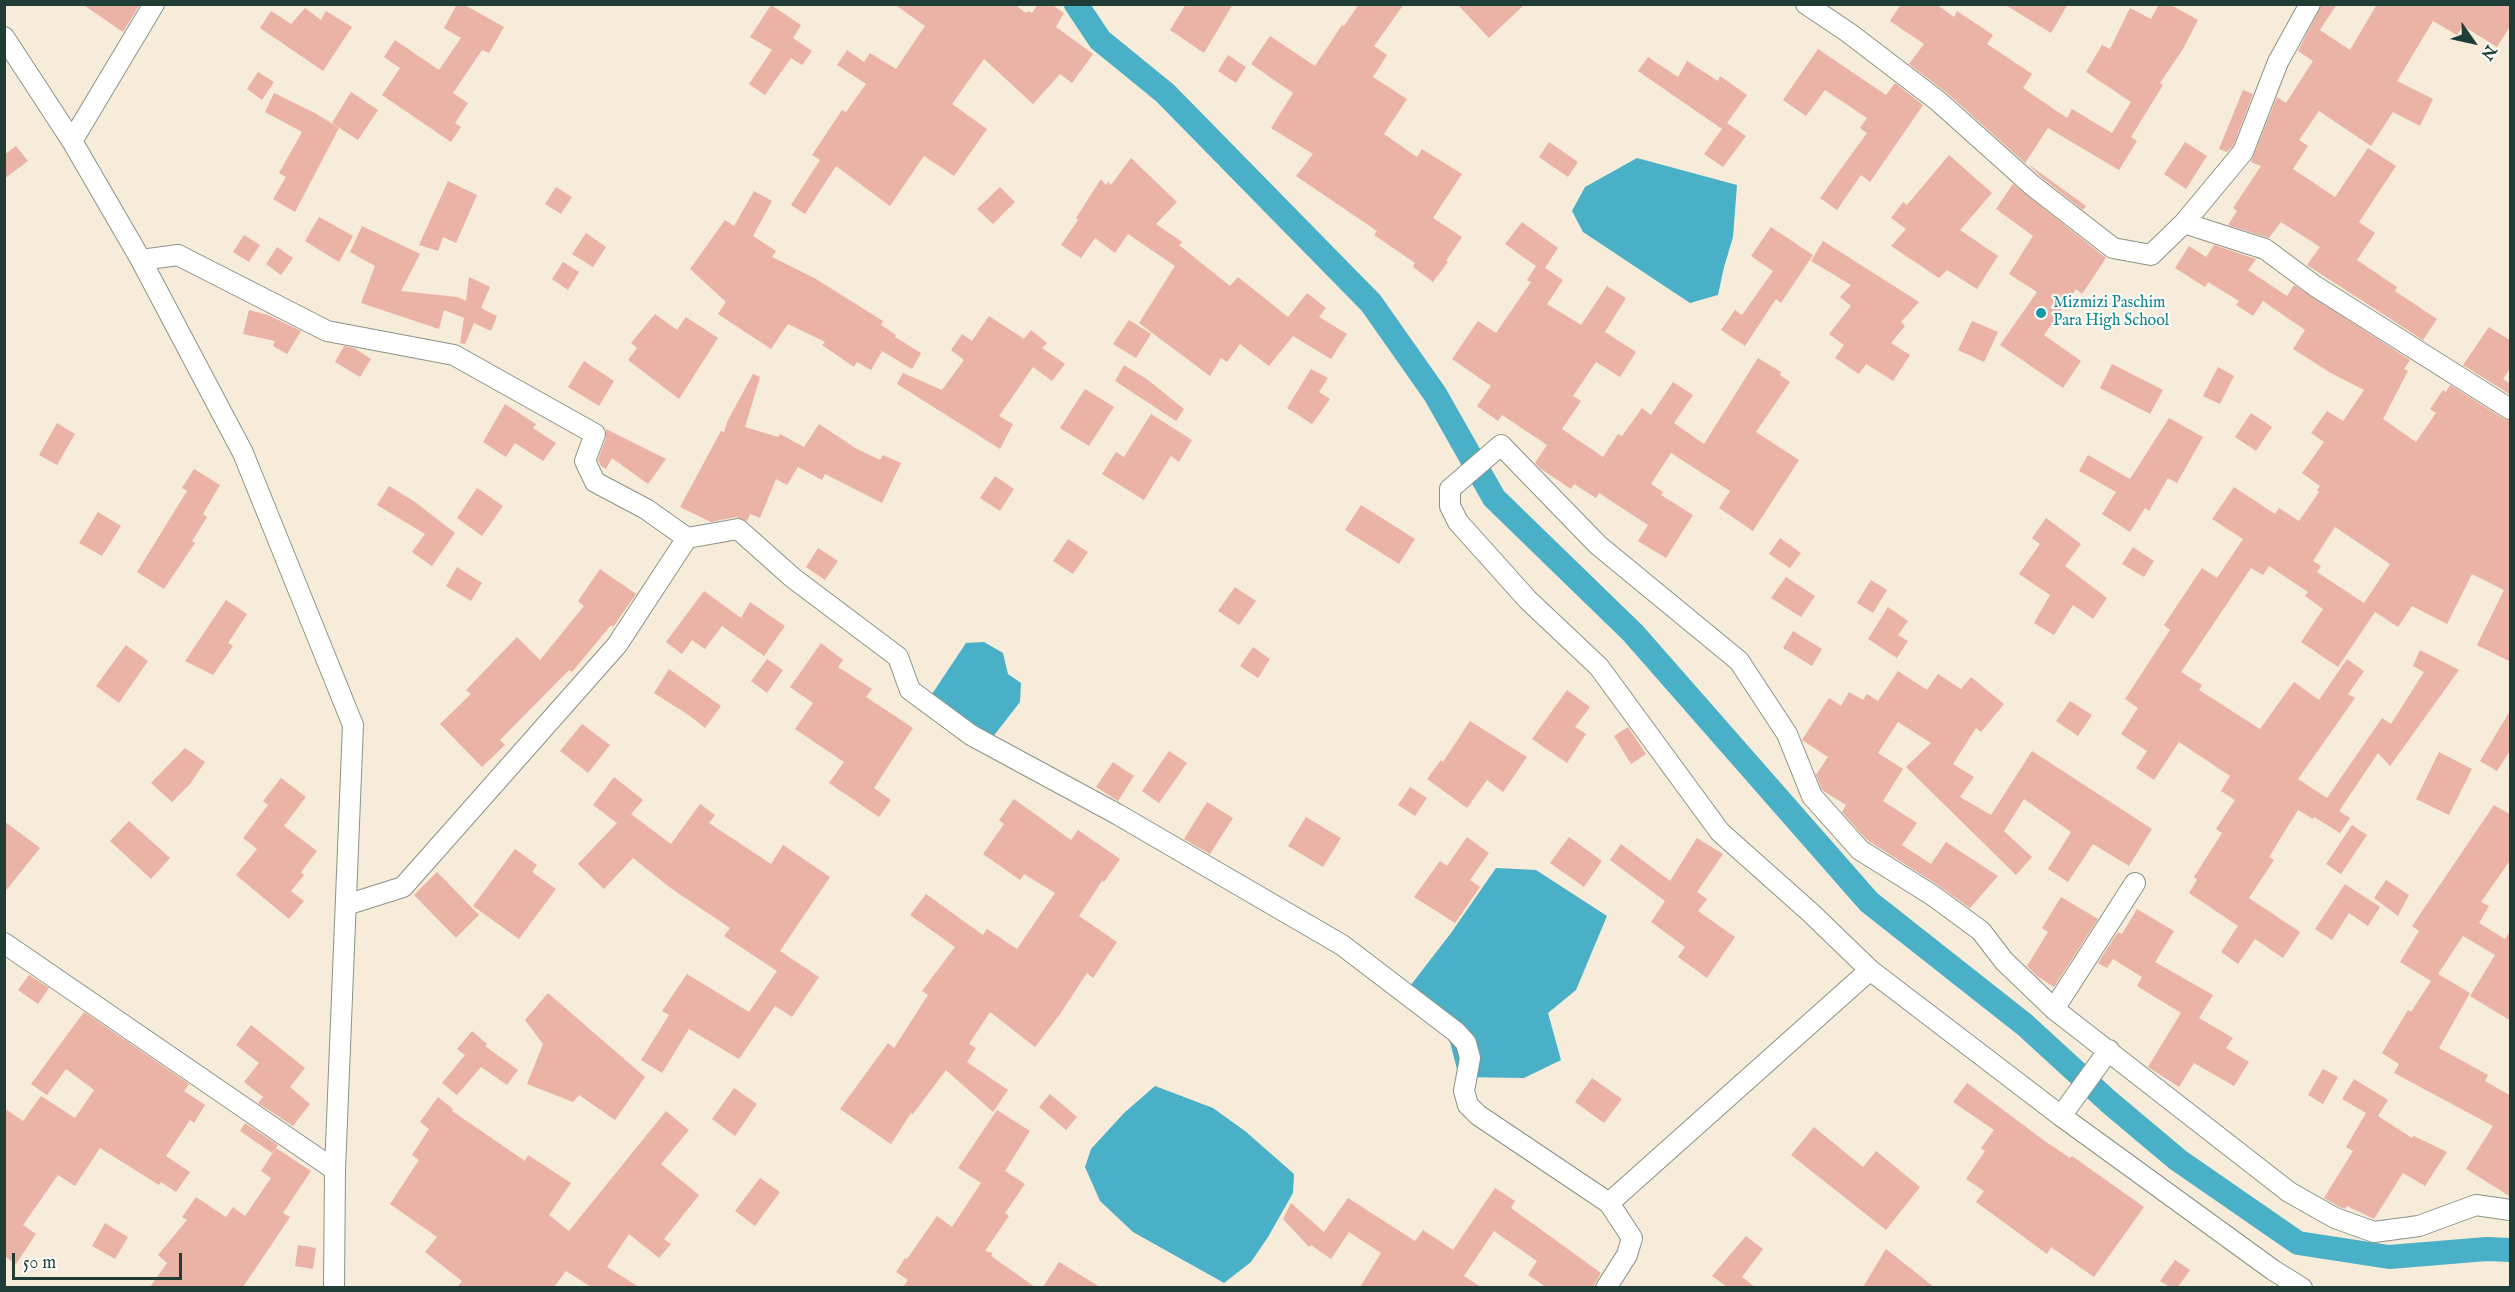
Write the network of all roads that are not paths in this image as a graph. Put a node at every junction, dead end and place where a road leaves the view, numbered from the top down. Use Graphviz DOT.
graph roads {
  1 [pos="154,4"];
  2 [pos="1806,4"];
  3 [pos="2310,4"];
  4 [pos="4,37"];
  5 [pos="72,141"];
  6 [pos="2184,223"];
  7 [pos="141,260"];
  8 [pos="2511,409"];
  9 [pos="687,538"];
  10 [pos="2135,883"];
  11 [pos="346,905"];
  12 [pos="4,943"];
  13 [pos="1870,970"];
  14 [pos="2054,1009"];
  15 [pos="2106,1054"];
  16 [pos="2064,1111"];
  17 [pos="335,1170"];
  18 [pos="1609,1203"];
  19 [pos="2511,1210"];
  20 [pos="334,1287"];
  21 [pos="1606,1287"];
  22 [pos="2302,1287"];
  1 -- 5 [label="street"];
  2 -- 6 [label="street"];
  3 -- 6 [label="street"];
  4 -- 5 [label="street"];
  5 -- 7 [label="street"];
  6 -- 8 [label="street"];
  7 -- 9 [label="street"];
  7 -- 11 [label="street"];
  9 -- 11 [label="street"];
  9 -- 18 [label="street"];
  10 -- 14 [label="street"];
  11 -- 17 [label="street"];
  12 -- 17 [label="street"];
  13 -- 14 [label="street"];
  13 -- 16 [label="street"];
  13 -- 18 [label="street"];
  14 -- 15 [label="street"];
  15 -- 16 [label="street"];
  15 -- 19 [label="street"];
  16 -- 22 [label="street"];
  17 -- 20 [label="street"];
  18 -- 21 [label="street"];
}
